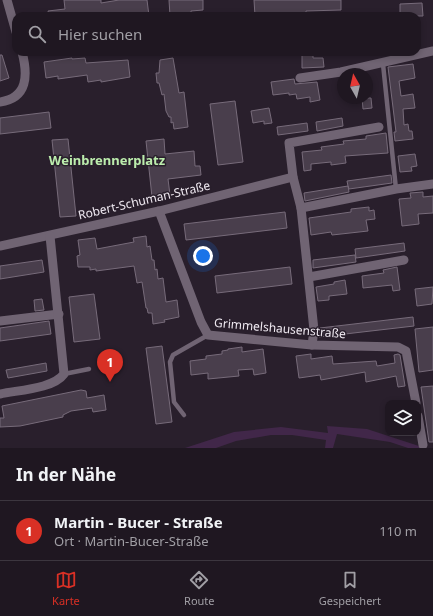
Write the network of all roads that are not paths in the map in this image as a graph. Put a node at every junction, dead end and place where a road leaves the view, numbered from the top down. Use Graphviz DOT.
graph roads {
  1 [pos="7,0"];
  2 [pos="12,18"];
  3 [pos="433,51"];
  4 [pos="421,54"];
  5 [pos="23,56"];
  6 [pos="413,56"];
  7 [pos="382,64"];
  8 [pos="300,78"];
  9 [pos="0,102"];
  10 [pos="379,127"];
  11 [pos="293,177"];
  12 [pos="433,184"];
  13 [pos="396,189"];
  14 [pos="301,208"];
  15 [pos="159,211"];
  16 [pos="50,236"];
  17 [pos="0,246"];
  18 [pos="404,260"];
  19 [pos="309,276"];
  20 [pos="58,314"];
  21 [pos="0,321"];
  22 [pos="208,335"];
  23 [pos="312,345"];
  24 [pos="89,369"];
  25 [pos="64,374"];
  26 [pos="0,394"];
  27 [pos="415,400"];
  28 [pos="184,415"];
  29 [pos="421,433"];
  30 [pos="423,445"];
  1 -- 2 [label="street"];
  3 -- 4 [label="street"];
  5 -- 9 [label="street"];
  6 -- 7 [label="street"];
  7 -- 8 [label="street"];
  7 -- 13 [label="lane"];
  10 -- 11 [label="street"];
  11 -- 14 [label="street"];
  11 -- 15 [label="street, Robert-Schuman-Straße"];
  12 -- 13 [label="street"];
  13 -- 14 [label="street"];
  14 -- 19 [label="street"];
  15 -- 16 [label="street, Robert-Schuman-Straße"];
  15 -- 22 [label="street, Grimmelshausenstraße"];
  16 -- 17 [label="street, Robert-Schuman-Straße"];
  16 -- 20 [label="street"];
  18 -- 19 [label="street"];
  19 -- 23 [label="street"];
  20 -- 21 [label="street"];
  20 -- 25 [label="street"];
  22 -- 23 [label="street, Grimmelshausenstraße"];
  22 -- 28 [label="lane"];
  23 -- 27 [label="street, Grimmelshausenstraße"];
  24 -- 25 [label="lane"];
  25 -- 26 [label="street"];
  29 -- 30 [label="street"];
}
